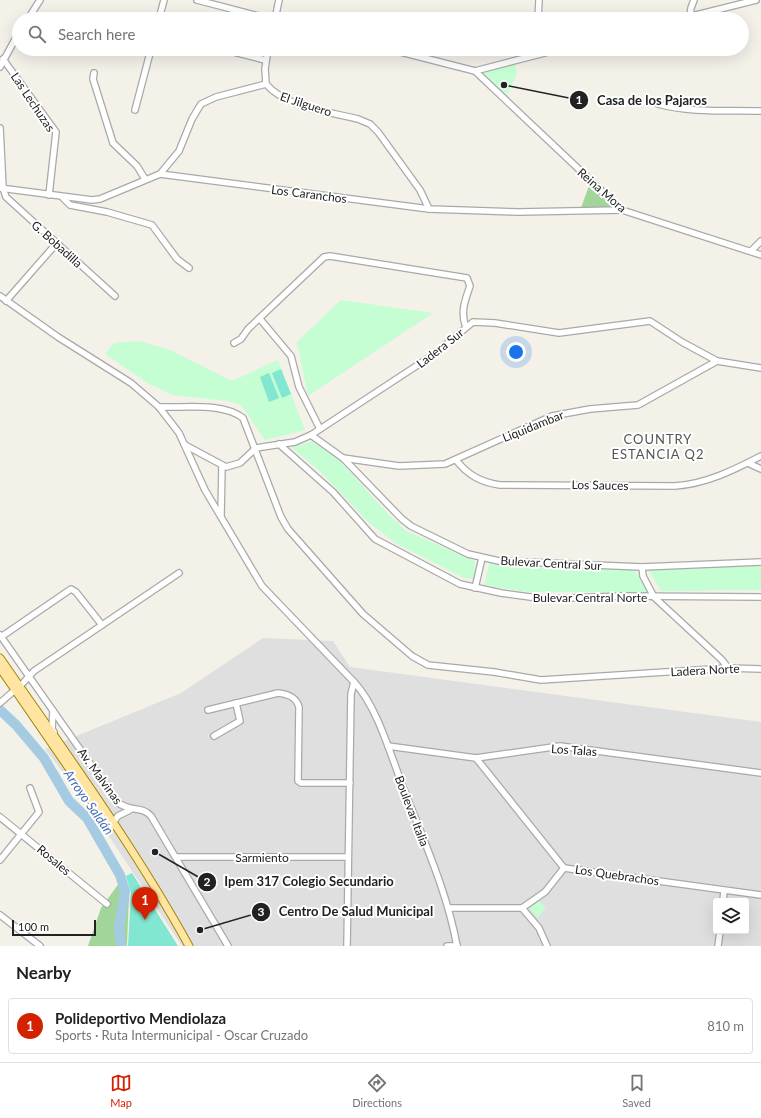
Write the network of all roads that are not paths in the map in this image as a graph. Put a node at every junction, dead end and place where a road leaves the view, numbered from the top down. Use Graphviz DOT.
graph roads {
  1 [pos="40,0"];
  2 [pos="164,0"];
  3 [pos="197,0"];
  4 [pos="279,0"];
  5 [pos="539,0"];
  6 [pos="694,0"];
  7 [pos="756,0"];
  8 [pos="32,12"];
  9 [pos="161,12"];
  10 [pos="243,12"];
  11 [pos="276,12"];
  12 [pos="538,12"];
  13 [pos="690,12"];
  14 [pos="706,12"];
  15 [pos="12,45"];
  16 [pos="149,56"];
  17 [pos="249,56"];
  18 [pos="266,56"];
  19 [pos="416,56"];
  20 [pos="533,56"];
  21 [pos="4,59"];
  22 [pos="265,60"];
  23 [pos="0,68"];
  24 [pos="475,71"];
  25 [pos="94,73"];
  26 [pos="266,84"];
  27 [pos="658,104"];
  28 [pos="135,110"];
  29 [pos="761,111"];
  30 [pos="0,128"];
  31 [pos="160,174"];
  32 [pos="145,179"];
  33 [pos="1,188"];
  34 [pos="48,195"];
  35 [pos="63,198"];
  36 [pos="428,209"];
  37 [pos="622,210"];
  38 [pos="761,241"];
  39 [pos="56,244"];
  40 [pos="751,252"];
  41 [pos="761,255"];
  42 [pos="189,268"];
  43 [pos="0,296"];
  44 [pos="114,296"];
  45 [pos="6,301"];
  46 [pos="260,319"];
  47 [pos="466,327"];
  48 [pos="234,343"];
  49 [pos="717,361"];
  50 [pos="761,368"];
  51 [pos="159,407"];
  52 [pos="320,429"];
  53 [pos="311,435"];
  54 [pos="279,444"];
  55 [pos="185,445"];
  56 [pos="256,448"];
  57 [pos="761,456"];
  58 [pos="342,458"];
  59 [pos="456,460"];
  60 [pos="748,463"];
  61 [pos="222,466"];
  62 [pos="761,469"];
  63 [pos="221,517"];
  64 [pos="482,558"];
  65 [pos="761,562"];
  66 [pos="642,567"];
  67 [pos="179,573"];
  68 [pos="475,588"];
  69 [pos="654,597"];
  70 [pos="761,597"];
  71 [pos="102,625"];
  72 [pos="1,636"];
  73 [pos="0,658"];
  74 [pos="0,668"];
  75 [pos="728,668"];
  76 [pos="761,669"];
  77 [pos="29,676"];
  78 [pos="354,682"];
  79 [pos="17,688"];
  80 [pos="0,703"];
  81 [pos="236,703"];
  82 [pos="208,710"];
  83 [pos="53,711"];
  84 [pos="214,736"];
  85 [pos="388,746"];
  86 [pos="476,758"];
  87 [pos="761,773"];
  88 [pos="82,777"];
  89 [pos="350,783"];
  90 [pos="30,788"];
  91 [pos="130,810"];
  92 [pos="0,817"];
  93 [pos="113,824"];
  94 [pos="21,833"];
  95 [pos="176,857"];
  96 [pos="348,857"];
  97 [pos="0,860"];
  98 [pos="564,868"];
  99 [pos="724,891"];
  100 [pos="761,895"];
  101 [pos="723,898"];
  102 [pos="107,904"];
  103 [pos="449,908"];
  104 [pos="522,908"];
  105 [pos="167,909"];
  106 [pos="0,915"];
  107 [pos="720,934"];
  108 [pos="40,946"];
  109 [pos="189,946"];
  110 [pos="228,946"];
  111 [pos="347,946"];
  112 [pos="448,946"];
  113 [pos="457,946"];
  114 [pos="547,946"];
  115 [pos="718,946"];
  1 -- 8 [label="street"];
  2 -- 9 [label="street"];
  3 -- 10 [label="street"];
  4 -- 11 [label="street"];
  5 -- 12 [label="street"];
  6 -- 13 [label="street"];
  7 -- 14 [label="street"];
  15 -- 21 [label="street"];
  16 -- 28 [label="street"];
  17 -- 22 [label="street"];
  18 -- 22 [label="street"];
  19 -- 24 [label="street"];
  20 -- 24 [label="street"];
  21 -- 23 [label="street"];
  21 -- 34 [label="street, Las Lechuzas"];
  22 -- 26 [label="street"];
  24 -- 37 [label="street, Reina Mora"];
  25 -- 32 [label="street"];
  26 -- 31 [label="street, El Jilguero"];
  26 -- 36 [label="street, El Jilguero"];
  27 -- 29 [label="street"];
  30 -- 33 [label="street"];
  31 -- 32 [label="street, Los Caranchos"];
  31 -- 36 [label="street, Los Caranchos"];
  32 -- 35 [label="street, Los Caranchos"];
  33 -- 34 [label="street, Los Caranchos"];
  33 -- 39 [label="street, G. Bobadilla"];
  34 -- 35 [label="street, Los Caranchos"];
  35 -- 42 [label="street"];
  36 -- 37 [label="street, Los Caranchos"];
  37 -- 40 [label="street, Reina Mora"];
  38 -- 40 [label="street"];
  39 -- 44 [label="street, G. Bobadilla"];
  39 -- 45 [label="street"];
  40 -- 41 [label="street, Reina Mora"];
  43 -- 45 [label="street, Boulevar Italia"];
  45 -- 51 [label="street, Boulevar Italia"];
  46 -- 47 [label="street"];
  46 -- 48 [label="street"];
  46 -- 52 [label="street"];
  47 -- 49 [label="street, Ladera Sur"];
  47 -- 52 [label="street, Ladera Sur"];
  49 -- 50 [label="street, Ladera Sur"];
  49 -- 59 [label="street, Liquidambar"];
  51 -- 55 [label="street, Boulevar Italia"];
  51 -- 56 [label="street, Ladera Norte"];
  52 -- 53 [label="street, Ladera Sur"];
  53 -- 54 [label="street, Ladera Sur"];
  53 -- 58 [label="street, Bulevar Central Sur"];
  54 -- 56 [label="street, Ladera Sur"];
  54 -- 68 [label="street, Bulevar Central Norte"];
  55 -- 61 [label="street"];
  55 -- 63 [label="street, Boulevar Italia"];
  56 -- 61 [label="street"];
  56 -- 75 [label="street, Ladera Norte"];
  57 -- 60 [label="street, Los Sauces"];
  58 -- 59 [label="street, Liquidambar"];
  58 -- 64 [label="street, Bulevar Central Sur"];
  59 -- 60 [label="street, Los Sauces"];
  60 -- 62 [label="street"];
  61 -- 63 [label="street"];
  63 -- 78 [label="street, Boulevar Italia"];
  64 -- 66 [label="street, Bulevar Central Sur"];
  64 -- 68 [label="street"];
  65 -- 66 [label="street, Bulevar Central Sur"];
  66 -- 69 [label="street"];
  67 -- 71 [label="street"];
  68 -- 69 [label="street, Bulevar Central Norte"];
  69 -- 70 [label="street, Bulevar Central Norte"];
  69 -- 75 [label="street"];
  71 -- 72 [label="street"];
  71 -- 77 [label="street"];
  72 -- 77 [label="street, Av. Malvinas"];
  73 -- 79 [label="main road"];
  74 -- 79 [label="main road"];
  75 -- 76 [label="street, Ladera Norte"];
  77 -- 79 [label="street"];
  77 -- 83 [label="street, Av. Malvinas"];
  78 -- 85 [label="street, Boulevar Italia"];
  78 -- 89 [label="street"];
  79 -- 80 [label="street"];
  79 -- 88 [label="main road"];
  79 -- 105 [label="main road"];
  81 -- 82 [label="street"];
  81 -- 84 [label="street"];
  81 -- 89 [label="street"];
  83 -- 88 [label="street"];
  83 -- 91 [label="street, Av. Malvinas"];
  85 -- 86 [label="street, Los Talas"];
  85 -- 103 [label="street, Boulevar Italia"];
  86 -- 87 [label="street, Los Talas"];
  86 -- 98 [label="street, Los Quebrachos"];
  88 -- 93 [label="main road"];
  89 -- 96 [label="street"];
  90 -- 94 [label="street"];
  91 -- 93 [label="street"];
  91 -- 95 [label="street, Av. Malvinas"];
  92 -- 94 [label="street, Rosales"];
  93 -- 105 [label="main road"];
  94 -- 97 [label="street"];
  94 -- 102 [label="street, Rosales"];
  95 -- 96 [label="street, Sarmiento"];
  95 -- 110 [label="street, Av. Malvinas"];
  96 -- 111 [label="street"];
  98 -- 99 [label="street, Los Quebrachos"];
  98 -- 104 [label="street"];
  99 -- 100 [label="street, Los Quebrachos"];
  99 -- 101 [label="street"];
  103 -- 104 [label="street"];
  103 -- 113 [label="street, Boulevar Italia"];
  104 -- 114 [label="street"];
  105 -- 109 [label="main road"];
  106 -- 108 [label="street"];
  107 -- 115 [label="street"];
  112 -- 113 [label="street"];
}
